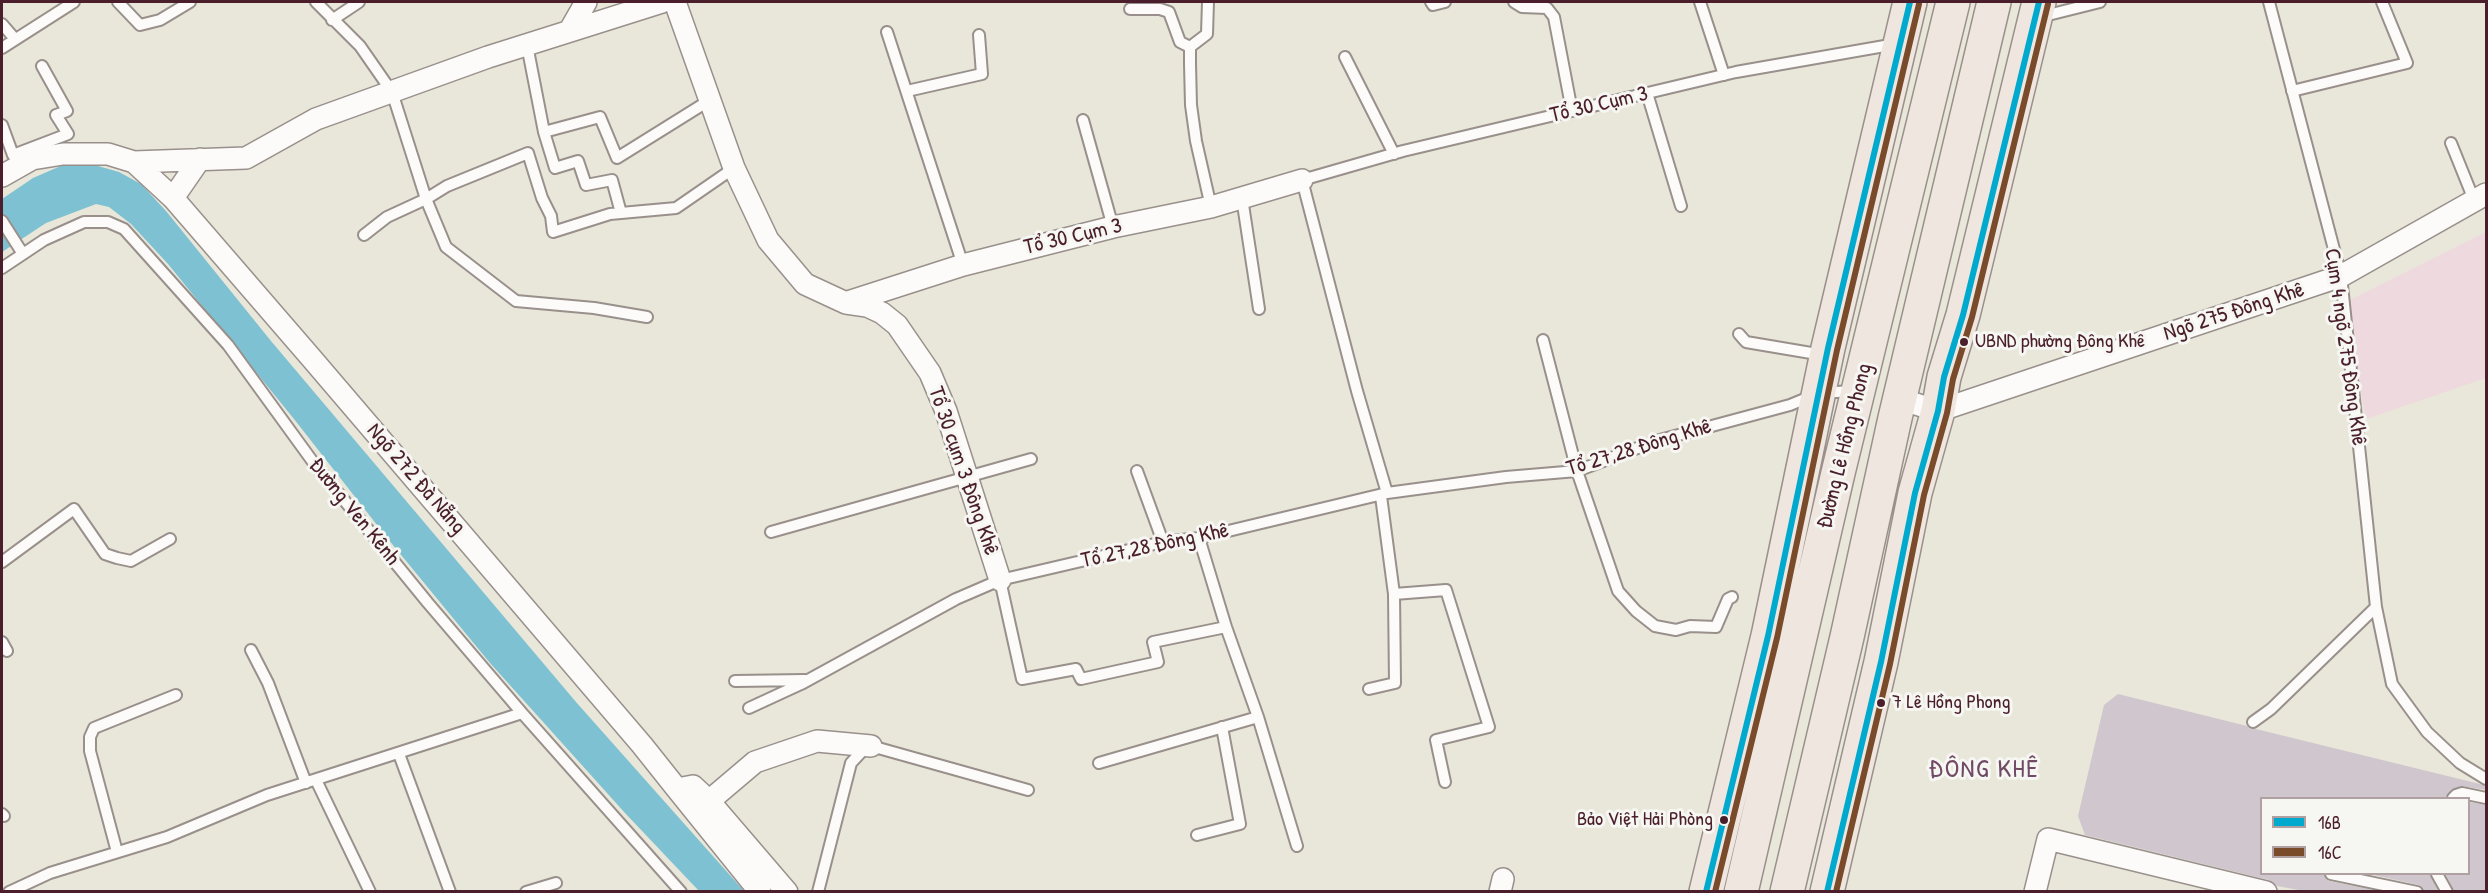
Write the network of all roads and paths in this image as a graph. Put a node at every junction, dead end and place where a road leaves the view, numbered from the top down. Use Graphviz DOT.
graph roads {
  1 [pos="74,2"];
  2 [pos="118,2"];
  3 [pos="190,2"];
  4 [pos="316,2"];
  5 [pos="359,2"];
  6 [pos="586,2"];
  7 [pos="662,2"];
  8 [pos="675,2"];
  9 [pos="1208,2"];
  10 [pos="1431,2"];
  11 [pos="1445,2"];
  12 [pos="1514,2"];
  13 [pos="1700,2"];
  14 [pos="1910,2"];
  15 [pos="1953,2"];
  16 [pos="1994,2"];
  17 [pos="2100,2"];
  18 [pos="2269,2"];
  19 [pos="2382,2"];
  20 [pos="1130,9"];
  21 [pos="2037,10"];
  22 [pos="332,20"];
  23 [pos="2,24"];
  24 [pos="570,30"];
  25 [pos="887,32"];
  26 [pos="979,35"];
  27 [pos="15,39"];
  28 [pos="1900,43"];
  29 [pos="527,45"];
  30 [pos="1190,47"];
  31 [pos="2,48"];
  32 [pos="1345,57"];
  33 [pos="42,66"];
  34 [pos="1724,75"];
  35 [pos="907,91"];
  36 [pos="2292,91"];
  37 [pos="392,92"];
  38 [pos="1647,93"];
  39 [pos="710,100"];
  40 [pos="1572,111"];
  41 [pos="1083,120"];
  42 [pos="2,125"];
  43 [pos="544,132"];
  44 [pos="2451,144"];
  45 [pos="1394,154"];
  46 [pos="23,157"];
  47 [pos="200,159"];
  48 [pos="134,162"];
  49 [pos="734,168"];
  50 [pos="2,176"];
  51 [pos="1302,180"];
  52 [pos="2480,197"];
  53 [pos="172,198"];
  54 [pos="1242,198"];
  55 [pos="426,200"];
  56 [pos="1681,206"];
  57 [pos="1211,207"];
  58 [pos="621,213"];
  59 [pos="2,221"];
  60 [pos="1113,227"];
  61 [pos="364,235"];
  62 [pos="21,251"];
  63 [pos="963,265"];
  64 [pos="2,268"];
  65 [pos="2341,276"];
  66 [pos="846,303"];
  67 [pos="1259,309"];
  68 [pos="647,317"];
  69 [pos="1739,334"];
  70 [pos="1543,340"];
  71 [pos="1827,355"];
  72 [pos="1859,391"];
  73 [pos="1819,393"];
  74 [pos="1900,399"];
  75 [pos="1938,411"];
  76 [pos="1031,459"];
  77 [pos="1137,471"];
  78 [pos="1577,471"];
  79 [pos="968,477"];
  80 [pos="1384,495"];
  81 [pos="771,532"];
  82 [pos="1199,538"];
  83 [pos="170,539"];
  84 [pos="1163,542"];
  85 [pos="2,562"];
  86 [pos="1000,580"];
  87 [pos="1394,594"];
  88 [pos="1732,597"];
  89 [pos="2376,607"];
  90 [pos="1226,627"];
  91 [pos="251,650"];
  92 [pos="808,680"];
  93 [pos="735,681"];
  94 [pos="1369,689"];
  95 [pos="176,695"];
  96 [pos="748,708"];
  97 [pos="522,713"];
  98 [pos="1258,717"];
  99 [pos="2253,722"];
  100 [pos="1222,727"];
  101 [pos="871,746"];
  102 [pos="399,754"];
  103 [pos="1099,763"];
  104 [pos="2487,779"];
  105 [pos="311,782"];
  106 [pos="1445,782"];
  107 [pos="677,789"];
  108 [pos="1028,790"];
  109 [pos="2454,797"];
  110 [pos="2487,798"];
  111 [pos="709,801"];
  112 [pos="1197,834"];
  113 [pos="1297,846"];
  114 [pos="117,852"];
  115 [pos="2341,875"];
  116 [pos="2438,875"];
  117 [pos="556,883"];
  118 [pos="9,891"];
  119 [pos="370,891"];
  120 [pos="450,891"];
  121 [pos="526,891"];
  122 [pos="681,891"];
  123 [pos="760,891"];
  124 [pos="787,891"];
  125 [pos="818,891"];
  126 [pos="1706,891"];
  127 [pos="1741,891"];
  128 [pos="1787,891"];
  129 [pos="1827,891"];
  130 [pos="2035,891"];
  131 [pos="2266,891"];
  132 [pos="2417,891"];
  133 [pos="2446,891"];
  1 -- 27 [label="lane"];
  2 -- 3 [label="lane"];
  4 -- 22 [label="lane"];
  5 -- 22 [label="lane"];
  6 -- 24 [label="street"];
  7 -- 24 [label="street"];
  8 -- 39 [label="street, Tổ 30 cụm 3 Đông Khê"];
  9 -- 30 [label="lane"];
  10 -- 11 [label="lane"];
  12 -- 40 [label="lane"];
  13 -- 34 [label="lane"];
  14 -- 28 [label="main road, Đường Lê Hồng Phong"];
  15 -- 72 [label="main road, Đường Lê Hồng Phong"];
  16 -- 74 [label="main road, Đường Lê Hồng Phong"];
  17 -- 21 [label="lane"];
  18 -- 36 [label="lane, Cụm 4 ngõ 275 Đông Khê"];
  19 -- 36 [label="lane"];
  20 -- 30 [label="lane"];
  21 -- 75 [label="main road"];
  22 -- 37 [label="lane"];
  23 -- 27 [label="lane"];
  24 -- 29 [label="street"];
  25 -- 35 [label="lane"];
  26 -- 35 [label="lane"];
  27 -- 31 [label="lane"];
  28 -- 34 [label="lane, Tổ 30 Cụm 3"];
  28 -- 71 [label="main road, Đường Lê Hồng Phong"];
  29 -- 37 [label="street"];
  29 -- 43 [label="lane"];
  30 -- 57 [label="lane"];
  32 -- 45 [label="lane"];
  33 -- 46 [label="lane"];
  34 -- 38 [label="lane, Tổ 30 Cụm 3"];
  35 -- 63 [label="lane"];
  36 -- 65 [label="lane, Cụm 4 ngõ 275 Đông Khê"];
  37 -- 47 [label="street"];
  37 -- 55 [label="lane"];
  38 -- 40 [label="lane, Tổ 30 Cụm 3"];
  38 -- 56 [label="lane"];
  39 -- 43 [label="lane"];
  39 -- 49 [label="street, Tổ 30 cụm 3 Đông Khê"];
  40 -- 45 [label="lane, Tổ 30 Cụm 3"];
  41 -- 60 [label="lane"];
  42 -- 46 [label="lane"];
  43 -- 58 [label="lane"];
  44 -- 52 [label="lane"];
  45 -- 51 [label="lane, Tổ 30 Cụm 3"];
  46 -- 48 [label="street, Ngõ 272 Đà Nẵng"];
  46 -- 50 [label="street, Ngõ 272 Đà Nẵng"];
  47 -- 48 [label="street"];
  47 -- 53 [label="street"];
  48 -- 53 [label="street, Ngõ 272 Đà Nẵng"];
  49 -- 58 [label="lane"];
  49 -- 66 [label="street, Tổ 30 cụm 3 Đông Khê"];
  51 -- 54 [label="street, Tổ 30 Cụm 3"];
  51 -- 80 [label="lane"];
  52 -- 65 [label="street, Ngõ 275 Đông Khê"];
  53 -- 107 [label="street, Ngõ 272 Đà Nẵng"];
  54 -- 57 [label="street, Tổ 30 Cụm 3"];
  54 -- 67 [label="lane"];
  55 -- 58 [label="lane"];
  55 -- 61 [label="lane"];
  55 -- 68 [label="lane"];
  57 -- 60 [label="street, Tổ 30 Cụm 3"];
  59 -- 62 [label="lane"];
  60 -- 63 [label="street, Tổ 30 Cụm 3"];
  62 -- 64 [label="lane, Đường Ven Kênh"];
  62 -- 97 [label="lane, Đường Ven Kênh"];
  63 -- 66 [label="street, Tổ 30 Cụm 3"];
  65 -- 75 [label="street, Ngõ 275 Đông Khê"];
  65 -- 89 [label="lane, Cụm 4 ngõ 275 Đông Khê"];
  66 -- 79 [label="street, Tổ 30 cụm 3 Đông Khê"];
  69 -- 71 [label="lane"];
  70 -- 78 [label="lane"];
  71 -- 73 [label="main road, Đường Lê Hồng Phong"];
  72 -- 73 [label="lane, Tổ 27,28 Đông Khê"];
  72 -- 127 [label="main road, Đường Lê Hồng Phong"];
  73 -- 78 [label="lane, Tổ 27,28 Đông Khê"];
  73 -- 126 [label="main road, Đường Lê Hồng Phong"];
  74 -- 75 [label="street"];
  74 -- 128 [label="main road, Đường Lê Hồng Phong"];
  75 -- 129 [label="main road"];
  76 -- 79 [label="lane"];
  77 -- 84 [label="lane"];
  78 -- 80 [label="lane, Tổ 27,28 Đông Khê"];
  78 -- 88 [label="lane"];
  79 -- 81 [label="lane"];
  79 -- 86 [label="street, Tổ 30 cụm 3 Đông Khê"];
  80 -- 82 [label="lane, Tổ 27,28 Đông Khê"];
  80 -- 87 [label="lane"];
  82 -- 84 [label="lane, Tổ 27,28 Đông Khê"];
  82 -- 90 [label="lane"];
  83 -- 85 [label="lane"];
  84 -- 86 [label="lane, Tổ 27,28 Đông Khê"];
  86 -- 90 [label="lane"];
  86 -- 92 [label="lane, Tổ 30 cụm 3 Đông Khê"];
  87 -- 94 [label="lane"];
  87 -- 106 [label="lane"];
  89 -- 99 [label="lane"];
  89 -- 104 [label="lane, Cụm 4 ngõ 275 Đông Khê"];
  90 -- 98 [label="lane"];
  91 -- 105 [label="lane"];
  92 -- 93 [label="lane"];
  92 -- 96 [label="lane, Tổ 30 cụm 3 Đông Khê"];
  95 -- 114 [label="lane"];
  97 -- 102 [label="lane"];
  97 -- 122 [label="lane, Đường Ven Kênh"];
  98 -- 100 [label="lane"];
  98 -- 113 [label="lane"];
  100 -- 103 [label="lane"];
  100 -- 112 [label="lane"];
  101 -- 108 [label="lane"];
  101 -- 111 [label="street"];
  101 -- 125 [label="lane"];
  102 -- 105 [label="lane"];
  102 -- 120 [label="lane"];
  105 -- 114 [label="lane"];
  105 -- 119 [label="lane"];
  107 -- 111 [label="street"];
  107 -- 123 [label="street, Ngõ 272 Đà Nẵng"];
  109 -- 110 [label="lane"];
  111 -- 124 [label="street"];
  114 -- 118 [label="lane"];
  115 -- 132 [label="lane"];
  116 -- 133 [label="lane"];
  117 -- 121 [label="lane"];
  130 -- 131 [label="street"];
}
